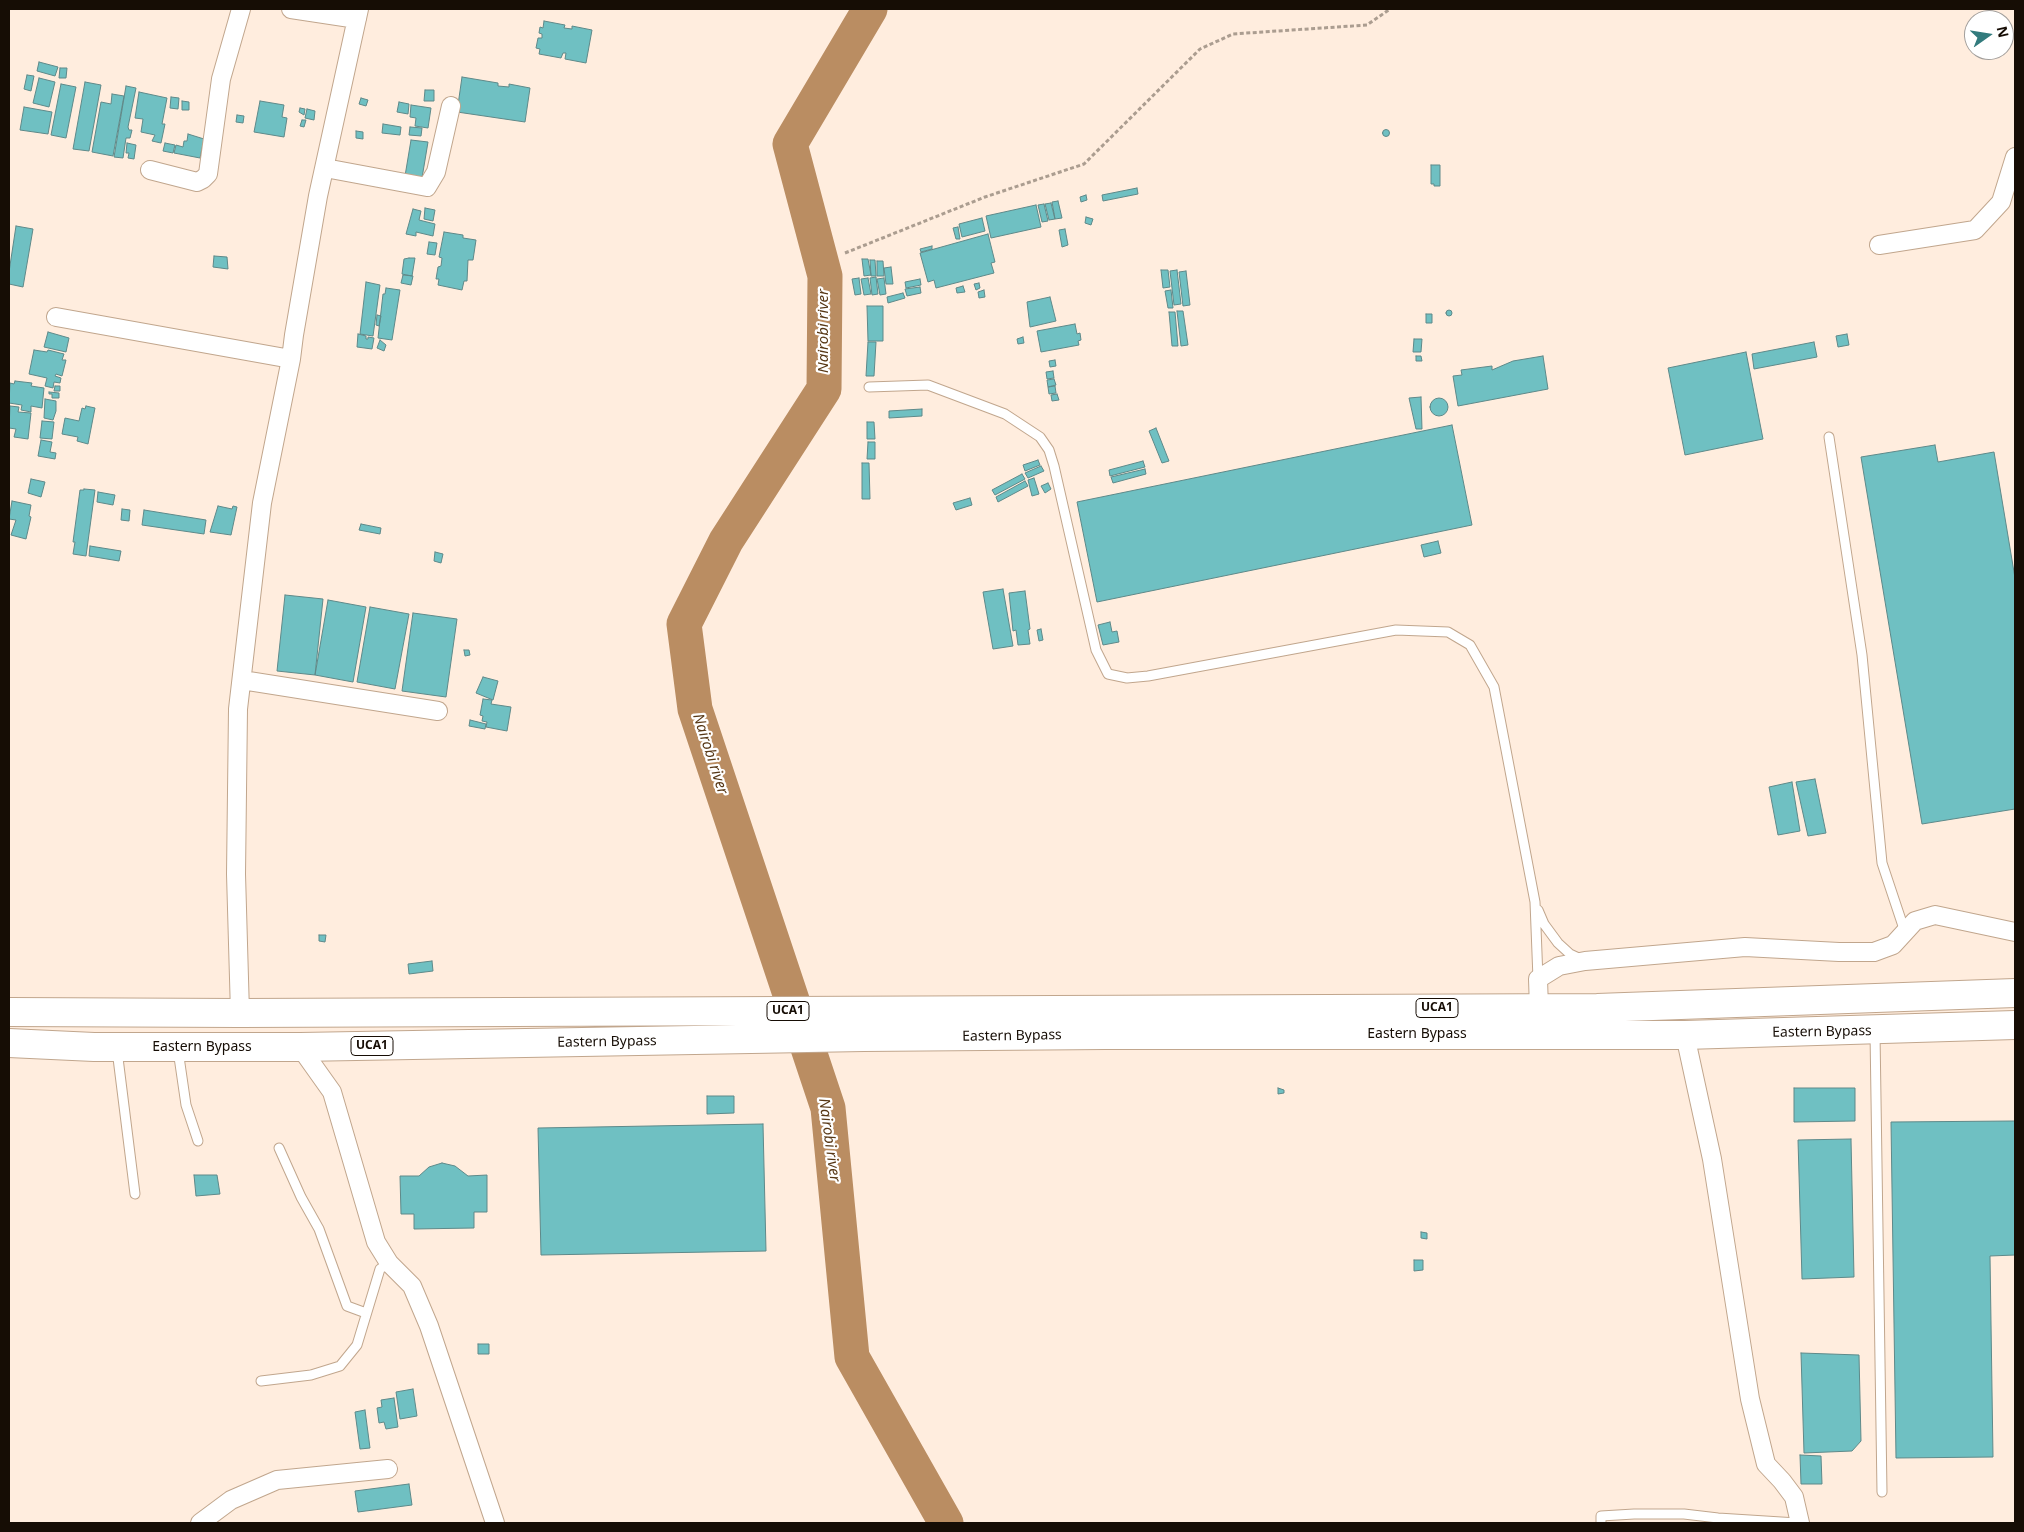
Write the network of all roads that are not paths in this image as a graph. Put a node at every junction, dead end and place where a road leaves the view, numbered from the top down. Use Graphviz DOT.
graph roads {
  1 [pos="241,9"];
  2 [pos="291,9"];
  3 [pos="358,14"];
  4 [pos="451,106"];
  5 [pos="2015,157"];
  6 [pos="325,168"];
  7 [pos="150,170"];
  8 [pos="1879,245"];
  9 [pos="56,317"];
  10 [pos="291,359"];
  11 [pos="869,387"];
  12 [pos="1829,437"];
  13 [pos="242,680"];
  14 [pos="438,711"];
  15 [pos="1535,902"];
  16 [pos="1905,932"];
  17 [pos="2015,932"];
  18 [pos="1585,961"];
  19 [pos="1538,979"];
  20 [pos="2015,993"];
  21 [pos="1539,1008"];
  22 [pos="9,1012"];
  23 [pos="240,1013"];
  24 [pos="2015,1025"];
  25 [pos="1875,1030"];
  26 [pos="1685,1035"];
  27 [pos="9,1043"];
  28 [pos="116,1047"];
  29 [pos="178,1047"];
  30 [pos="300,1047"];
  31 [pos="198,1141"];
  32 [pos="280,1148"];
  33 [pos="135,1194"];
  34 [pos="389,1263"];
  35 [pos="366,1313"];
  36 [pos="261,1381"];
  37 [pos="388,1469"];
  38 [pos="1882,1492"];
  39 [pos="200,1523"];
  40 [pos="495,1523"];
  41 [pos="1601,1523"];
  42 [pos="1799,1523"];
  1 -- 7 [label="street"];
  2 -- 3 [label="street"];
  3 -- 6 [label="street"];
  4 -- 6 [label="street"];
  5 -- 8 [label="street"];
  6 -- 10 [label="street"];
  9 -- 10 [label="street"];
  10 -- 13 [label="street"];
  11 -- 15 [label="lane"];
  12 -- 16 [label="lane"];
  13 -- 14 [label="street"];
  13 -- 23 [label="street"];
  15 -- 18 [label="lane"];
  15 -- 19 [label="lane"];
  16 -- 17 [label="street"];
  16 -- 18 [label="street"];
  18 -- 19 [label="street"];
  19 -- 21 [label="street"];
  20 -- 21 [label="main road, Eastern Bypass / UCA1"];
  21 -- 23 [label="main road, Eastern Bypass / UCA1"];
  22 -- 23 [label="main road, Eastern Bypass / UCA1"];
  24 -- 25 [label="main road, Eastern Bypass / UCA1"];
  25 -- 26 [label="main road, Eastern Bypass / UCA1"];
  25 -- 38 [label="lane"];
  26 -- 30 [label="main road, Eastern Bypass / UCA1"];
  26 -- 42 [label="street"];
  27 -- 28 [label="main road, Eastern Bypass / UCA1"];
  28 -- 29 [label="main road, Eastern Bypass / UCA1"];
  28 -- 33 [label="lane"];
  29 -- 30 [label="main road, Eastern Bypass / UCA1"];
  29 -- 31 [label="lane"];
  30 -- 34 [label="street"];
  32 -- 35 [label="lane"];
  34 -- 35 [label="lane"];
  34 -- 40 [label="street"];
  35 -- 36 [label="lane"];
  37 -- 39 [label="street"];
  41 -- 42 [label="lane"];
}
